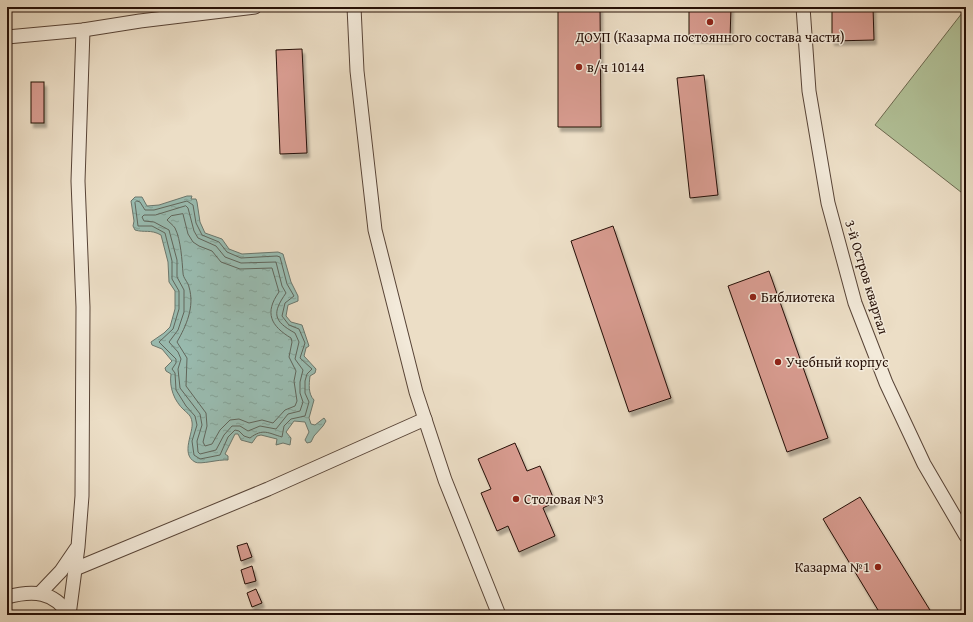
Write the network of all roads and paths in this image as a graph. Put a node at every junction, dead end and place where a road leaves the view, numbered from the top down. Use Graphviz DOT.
graph roads {
  1 [pos="255,7"];
  2 [pos="354,7"];
  3 [pos="804,7"];
  4 [pos="83,30"];
  5 [pos="7,37"];
  6 [pos="425,418"];
  7 [pos="966,536"];
  8 [pos="78,547"];
  9 [pos="75,569"];
  10 [pos="41,592"];
  11 [pos="7,597"];
  12 [pos="69,615"];
  13 [pos="499,615"];
  1 -- 4 [label="street"];
  2 -- 6 [label="street"];
  3 -- 7 [label="street, 3-й Остров квартал"];
  4 -- 5 [label="street"];
  4 -- 8 [label="street"];
  6 -- 9 [label="street"];
  6 -- 13 [label="street"];
  8 -- 9 [label="street"];
  8 -- 10 [label="street"];
  9 -- 12 [label="street"];
  10 -- 11 [label="street"];
  10 -- 12 [label="street"];
}
